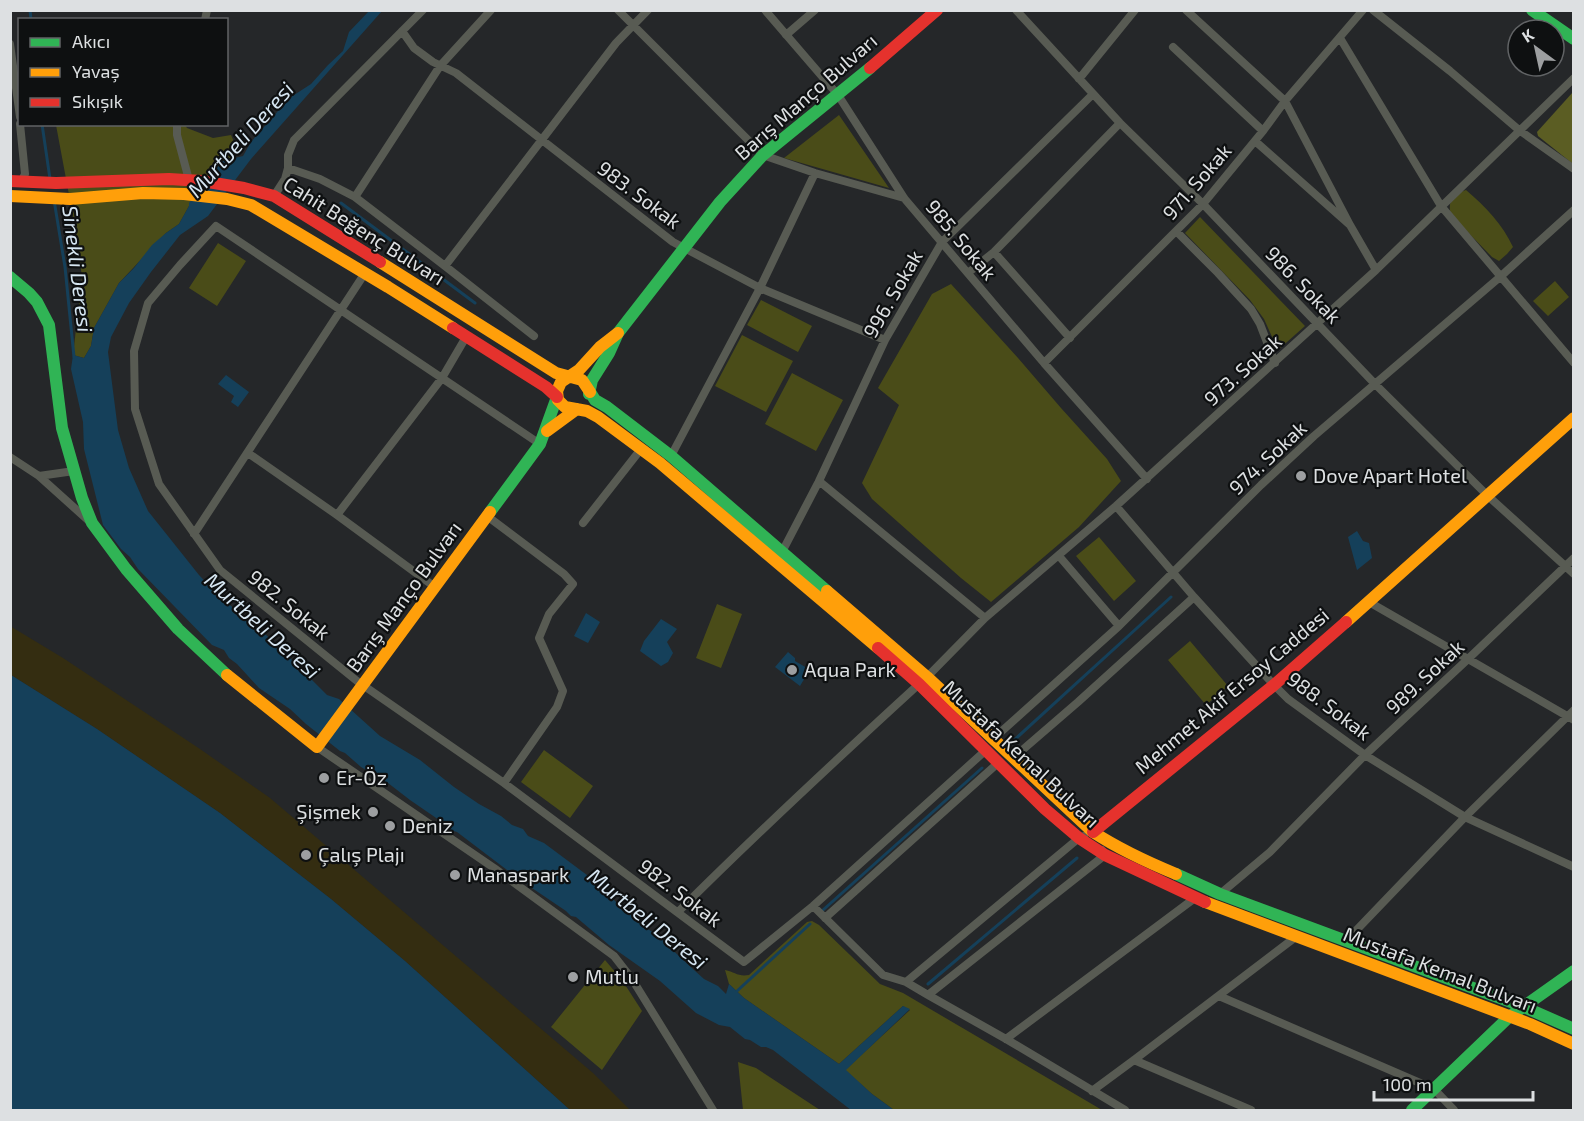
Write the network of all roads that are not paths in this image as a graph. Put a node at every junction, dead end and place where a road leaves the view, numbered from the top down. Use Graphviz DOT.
graph roads {
  1 [pos="423,10"];
  2 [pos="491,10"];
  3 [pos="618,10"];
  4 [pos="648,10"];
  5 [pos="765,10"];
  6 [pos="815,10"];
  7 [pos="937,10"];
  8 [pos="1016,10"];
  9 [pos="1135,10"];
  10 [pos="1186,10"];
  11 [pos="1363,10"];
  12 [pos="1373,10"];
  13 [pos="1532,10"];
  14 [pos="632,25"];
  15 [pos="402,31"];
  16 [pos="786,35"];
  17 [pos="1340,38"];
  18 [pos="1574,39"];
  19 [pos="10,44"];
  20 [pos="1173,47"];
  21 [pos="440,66"];
  22 [pos="1574,78"];
  23 [pos="1079,79"];
  24 [pos="838,95"];
  25 [pos="1092,95"];
  26 [pos="1285,101"];
  27 [pos="18,102"];
  28 [pos="1120,123"];
  29 [pos="21,126"];
  30 [pos="177,126"];
  31 [pos="1519,130"];
  32 [pos="1263,131"];
  33 [pos="540,140"];
  34 [pos="1255,141"];
  35 [pos="763,155"];
  36 [pos="288,168"];
  37 [pos="1574,169"];
  38 [pos="815,172"];
  39 [pos="190,180"];
  40 [pos="16,182"];
  41 [pos="10,196"];
  42 [pos="274,196"];
  43 [pos="355,197"];
  44 [pos="904,198"];
  45 [pos="1203,204"];
  46 [pos="1441,206"];
  47 [pos="1574,210"];
  48 [pos="1350,225"];
  49 [pos="1176,231"];
  50 [pos="942,242"];
  51 [pos="683,248"];
  52 [pos="994,252"];
  53 [pos="445,266"];
  54 [pos="1376,270"];
  55 [pos="365,273"];
  56 [pos="968,273"];
  57 [pos="1500,277"];
  58 [pos="11,279"];
  59 [pos="760,288"];
  60 [pos="342,309"];
  61 [pos="1318,323"];
  62 [pos="618,333"];
  63 [pos="534,336"];
  64 [pos="466,337"];
  65 [pos="1070,338"];
  66 [pos="885,339"];
  67 [pos="1044,363"];
  68 [pos="1275,363"];
  69 [pos="1574,363"];
  70 [pos="442,378"];
  71 [pos="570,378"];
  72 [pos="1375,384"];
  73 [pos="589,391"];
  74 [pos="557,397"];
  75 [pos="574,409"];
  76 [pos="1574,418"];
  77 [pos="547,431"];
  78 [pos="540,444"];
  79 [pos="641,449"];
  80 [pos="248,453"];
  81 [pos="671,456"];
  82 [pos="10,457"];
  83 [pos="74,471"];
  84 [pos="39,476"];
  85 [pos="1147,479"];
  86 [pos="819,481"];
  87 [pos="1488,496"];
  88 [pos="1116,506"];
  89 [pos="337,515"];
  90 [pos="487,516"];
  91 [pos="92,523"];
  92 [pos="583,523"];
  93 [pos="194,534"];
  94 [pos="782,552"];
  95 [pos="1059,556"];
  96 [pos="1574,558"];
  97 [pos="1565,567"];
  98 [pos="1173,573"];
  99 [pos="1574,574"];
  100 [pos="435,587"];
  101 [pos="1194,597"];
  102 [pos="1369,602"];
  103 [pos="985,618"];
  104 [pos="1119,626"];
  105 [pos="1468,659"];
  106 [pos="923,681"];
  107 [pos="363,686"];
  108 [pos="1274,686"];
  109 [pos="1572,715"];
  110 [pos="993,739"];
  111 [pos="317,747"];
  112 [pos="985,751"];
  113 [pos="1365,755"];
  114 [pos="1012,758"];
  115 [pos="998,763"];
  116 [pos="504,783"];
  117 [pos="1465,817"];
  118 [pos="1093,832"];
  119 [pos="1079,838"];
  120 [pos="1105,855"];
  121 [pos="1574,867"];
  122 [pos="1220,894"];
  123 [pos="1195,898"];
  124 [pos="813,906"];
  125 [pos="678,912"];
  126 [pos="825,918"];
  127 [pos="1297,936"];
  128 [pos="1346,941"];
  129 [pos="1574,971"];
  130 [pos="906,982"];
  131 [pos="928,995"];
  132 [pos="1219,996"];
  133 [pos="1524,1007"];
  134 [pos="1509,1017"];
  135 [pos="1574,1029"];
  136 [pos="1006,1039"];
  137 [pos="1574,1044"];
  138 [pos="1134,1060"];
  139 [pos="1434,1089"];
  140 [pos="1092,1091"];
  141 [pos="1238,1108"];
  142 [pos="713,1110"];
  143 [pos="1125,1110"];
  144 [pos="1251,1110"];
  145 [pos="1412,1110"];
  146 [pos="1454,1110"];
  1 -- 15 [label="street"];
  2 -- 21 [label="street"];
  3 -- 14 [label="street"];
  4 -- 14 [label="street"];
  5 -- 16 [label="street, 985. Sokak"];
  6 -- 16 [label="street"];
  7 -- 24 [label="main road, Barış Manço Bulvarı"];
  8 -- 23 [label="street, 986. Sokak"];
  9 -- 23 [label="street"];
  10 -- 26 [label="street"];
  11 -- 17 [label="street, 971. Sokak"];
  12 -- 31 [label="street"];
  13 -- 18 [label="main road"];
  14 -- 33 [label="street"];
  14 -- 35 [label="street"];
  15 -- 21 [label="street, 983. Sokak"];
  15 -- 36 [label="street"];
  16 -- 24 [label="street, 985. Sokak"];
  17 -- 26 [label="street, 971. Sokak"];
  17 -- 46 [label="street"];
  19 -- 27 [label="street"];
  20 -- 32 [label="street"];
  21 -- 33 [label="street, 983. Sokak"];
  21 -- 43 [label="street"];
  22 -- 31 [label="street, 973. Sokak"];
  23 -- 25 [label="street, 986. Sokak"];
  24 -- 35 [label="main road, Barış Manço Bulvarı"];
  24 -- 44 [label="street, 985. Sokak"];
  25 -- 28 [label="street, 986. Sokak"];
  25 -- 50 [label="street, 996. Sokak"];
  26 -- 32 [label="street, 971. Sokak"];
  26 -- 48 [label="street"];
  28 -- 45 [label="street, 986. Sokak"];
  28 -- 52 [label="street"];
  29 -- 40 [label="street"];
  30 -- 39 [label="street"];
  31 -- 37 [label="street"];
  31 -- 46 [label="street, 973. Sokak"];
  32 -- 34 [label="street, 971. Sokak"];
  33 -- 51 [label="street, 983. Sokak"];
  33 -- 53 [label="street"];
  34 -- 45 [label="street, 971. Sokak"];
  34 -- 48 [label="street"];
  35 -- 38 [label="street"];
  35 -- 51 [label="main road, Barış Manço Bulvarı"];
  36 -- 42 [label="street"];
  36 -- 43 [label="street"];
  38 -- 44 [label="street"];
  38 -- 59 [label="street"];
  39 -- 40 [label="main road, Cahit Beğenç Bulvarı"];
  39 -- 42 [label="main road, Cahit Beğenç Bulvarı"];
  41 -- 55 [label="main road, Cahit Beğenç Bulvarı"];
  42 -- 71 [label="main road, Cahit Beğenç Bulvarı"];
  43 -- 53 [label="street"];
  44 -- 50 [label="street, 985. Sokak"];
  45 -- 49 [label="street, 971. Sokak"];
  45 -- 61 [label="street, 986. Sokak"];
  46 -- 54 [label="street, 973. Sokak"];
  46 -- 57 [label="street"];
  47 -- 57 [label="street, 974. Sokak"];
  48 -- 54 [label="street"];
  49 -- 65 [label="street, 971. Sokak"];
  49 -- 68 [label="street"];
  50 -- 56 [label="street, 985. Sokak"];
  50 -- 66 [label="street, 996. Sokak"];
  51 -- 59 [label="street, 983. Sokak"];
  51 -- 62 [label="main road, Barış Manço Bulvarı"];
  52 -- 56 [label="street"];
  52 -- 65 [label="street"];
  53 -- 63 [label="street"];
  54 -- 61 [label="street, 973. Sokak"];
  55 -- 60 [label="street"];
  55 -- 64 [label="main road, Cahit Beğenç Bulvarı"];
  56 -- 67 [label="street, 985. Sokak"];
  57 -- 69 [label="street"];
  57 -- 72 [label="street, 974. Sokak"];
  58 -- 83 [label="main road"];
  59 -- 66 [label="street, 983. Sokak"];
  59 -- 81 [label="street"];
  60 -- 70 [label="street"];
  60 -- 80 [label="street"];
  60 -- 93 [label="street, 982. Sokak"];
  61 -- 68 [label="street, 973. Sokak"];
  61 -- 72 [label="street, 986. Sokak"];
  62 -- 71 [label="main road, Barış Manço Bulvarı"];
  62 -- 73 [label="main road, Barış Manço Bulvarı"];
  64 -- 70 [label="street"];
  64 -- 74 [label="main road, Cahit Beğenç Bulvarı"];
  65 -- 67 [label="street, 971. Sokak"];
  66 -- 86 [label="street, 996. Sokak"];
  67 -- 85 [label="street, 985. Sokak"];
  68 -- 85 [label="street, 973. Sokak"];
  70 -- 78 [label="street"];
  70 -- 89 [label="street"];
  71 -- 73 [label="main road"];
  71 -- 74 [label="main road"];
  72 -- 87 [label="street, 986. Sokak"];
  72 -- 98 [label="street, 974. Sokak"];
  73 -- 75 [label="main road"];
  73 -- 81 [label="main road, Mustafa Kemal Bulvarı"];
  74 -- 75 [label="main road"];
  74 -- 77 [label="main road, Barış Manço Bulvarı"];
  75 -- 77 [label="main road, Barış Manço Bulvarı"];
  75 -- 79 [label="main road, Mustafa Kemal Bulvarı"];
  76 -- 87 [label="main road, Mehmet Akif Ersoy Caddesi"];
  77 -- 78 [label="main road, Barış Manço Bulvarı"];
  78 -- 90 [label="main road, Barış Manço Bulvarı"];
  79 -- 92 [label="street"];
  79 -- 106 [label="main road, Mustafa Kemal Bulvarı"];
  80 -- 89 [label="street"];
  80 -- 93 [label="street"];
  81 -- 94 [label="main road, Mustafa Kemal Bulvarı"];
  82 -- 84 [label="street"];
  83 -- 84 [label="street"];
  83 -- 91 [label="main road"];
  84 -- 91 [label="street"];
  85 -- 88 [label="street, 973. Sokak"];
  86 -- 94 [label="street, 996. Sokak"];
  86 -- 103 [label="street"];
  87 -- 97 [label="street, 986. Sokak"];
  87 -- 102 [label="main road, Mehmet Akif Ersoy Caddesi"];
  88 -- 95 [label="street, 973. Sokak"];
  88 -- 98 [label="street, 988. Sokak"];
  89 -- 100 [label="street"];
  90 -- 100 [label="main road, Barış Manço Bulvarı"];
  90 -- 116 [label="street"];
  91 -- 111 [label="main road"];
  93 -- 107 [label="street, 982. Sokak"];
  94 -- 106 [label="main road, Mustafa Kemal Bulvarı"];
  95 -- 103 [label="street, 973. Sokak"];
  95 -- 104 [label="street"];
  96 -- 97 [label="street, 989. Sokak"];
  97 -- 99 [label="street, 986. Sokak"];
  97 -- 105 [label="street, 989. Sokak"];
  98 -- 101 [label="street, 988. Sokak"];
  98 -- 104 [label="street, 974. Sokak"];
  100 -- 107 [label="main road, Barış Manço Bulvarı"];
  101 -- 108 [label="street, 988. Sokak"];
  101 -- 114 [label="street"];
  102 -- 105 [label="street"];
  102 -- 108 [label="main road, Mehmet Akif Ersoy Caddesi"];
  103 -- 106 [label="street, 973. Sokak"];
  104 -- 110 [label="street, 974. Sokak"];
  105 -- 109 [label="street"];
  105 -- 113 [label="street, 989. Sokak"];
  106 -- 110 [label="main road, Mustafa Kemal Bulvarı"];
  106 -- 112 [label="main road, Mustafa Kemal Bulvarı"];
  106 -- 125 [label="street, 973. Sokak"];
  107 -- 111 [label="main road, Barış Manço Bulvarı"];
  107 -- 116 [label="street, 982. Sokak"];
  108 -- 113 [label="street, 988. Sokak"];
  108 -- 118 [label="main road, Mehmet Akif Ersoy Caddesi"];
  109 -- 117 [label="street"];
  110 -- 114 [label="main road, Mustafa Kemal Bulvarı"];
  111 -- 142 [label="street"];
  112 -- 115 [label="main road, Mustafa Kemal Bulvarı"];
  112 -- 124 [label="street"];
  113 -- 117 [label="street, 988. Sokak"];
  113 -- 122 [label="street, 989. Sokak"];
  114 -- 118 [label="main road, Mustafa Kemal Bulvarı"];
  115 -- 119 [label="main road, Mustafa Kemal Bulvarı"];
  115 -- 126 [label="street"];
  116 -- 125 [label="street, 982. Sokak"];
  117 -- 121 [label="street, 988. Sokak"];
  117 -- 128 [label="street"];
  118 -- 119 [label="street, Mehmet Akif Ersoy Caddesi"];
  118 -- 120 [label="street"];
  118 -- 122 [label="main road, Mustafa Kemal Bulvarı"];
  119 -- 120 [label="main road, Mustafa Kemal Bulvarı"];
  119 -- 130 [label="street, Mehmet Akif Ersoy Caddesi"];
  120 -- 123 [label="main road, Mustafa Kemal Bulvarı"];
  120 -- 131 [label="street"];
  122 -- 128 [label="main road, Mustafa Kemal Bulvarı"];
  123 -- 127 [label="main road, Mustafa Kemal Bulvarı"];
  123 -- 136 [label="street"];
  124 -- 125 [label="street, 982. Sokak"];
  124 -- 126 [label="street"];
  126 -- 130 [label="street"];
  127 -- 132 [label="street"];
  127 -- 134 [label="main road, Mustafa Kemal Bulvarı"];
  128 -- 133 [label="main road, Mustafa Kemal Bulvarı"];
  129 -- 133 [label="main road"];
  130 -- 131 [label="street"];
  131 -- 136 [label="street"];
  132 -- 138 [label="street"];
  132 -- 139 [label="street"];
  133 -- 134 [label="main road"];
  133 -- 135 [label="main road, Mustafa Kemal Bulvarı"];
  134 -- 137 [label="main road, Mustafa Kemal Bulvarı"];
  134 -- 139 [label="main road"];
  136 -- 140 [label="street"];
  138 -- 140 [label="street"];
  138 -- 141 [label="street"];
  139 -- 145 [label="main road"];
  139 -- 146 [label="street"];
  140 -- 143 [label="street"];
  141 -- 144 [label="street"];
}
